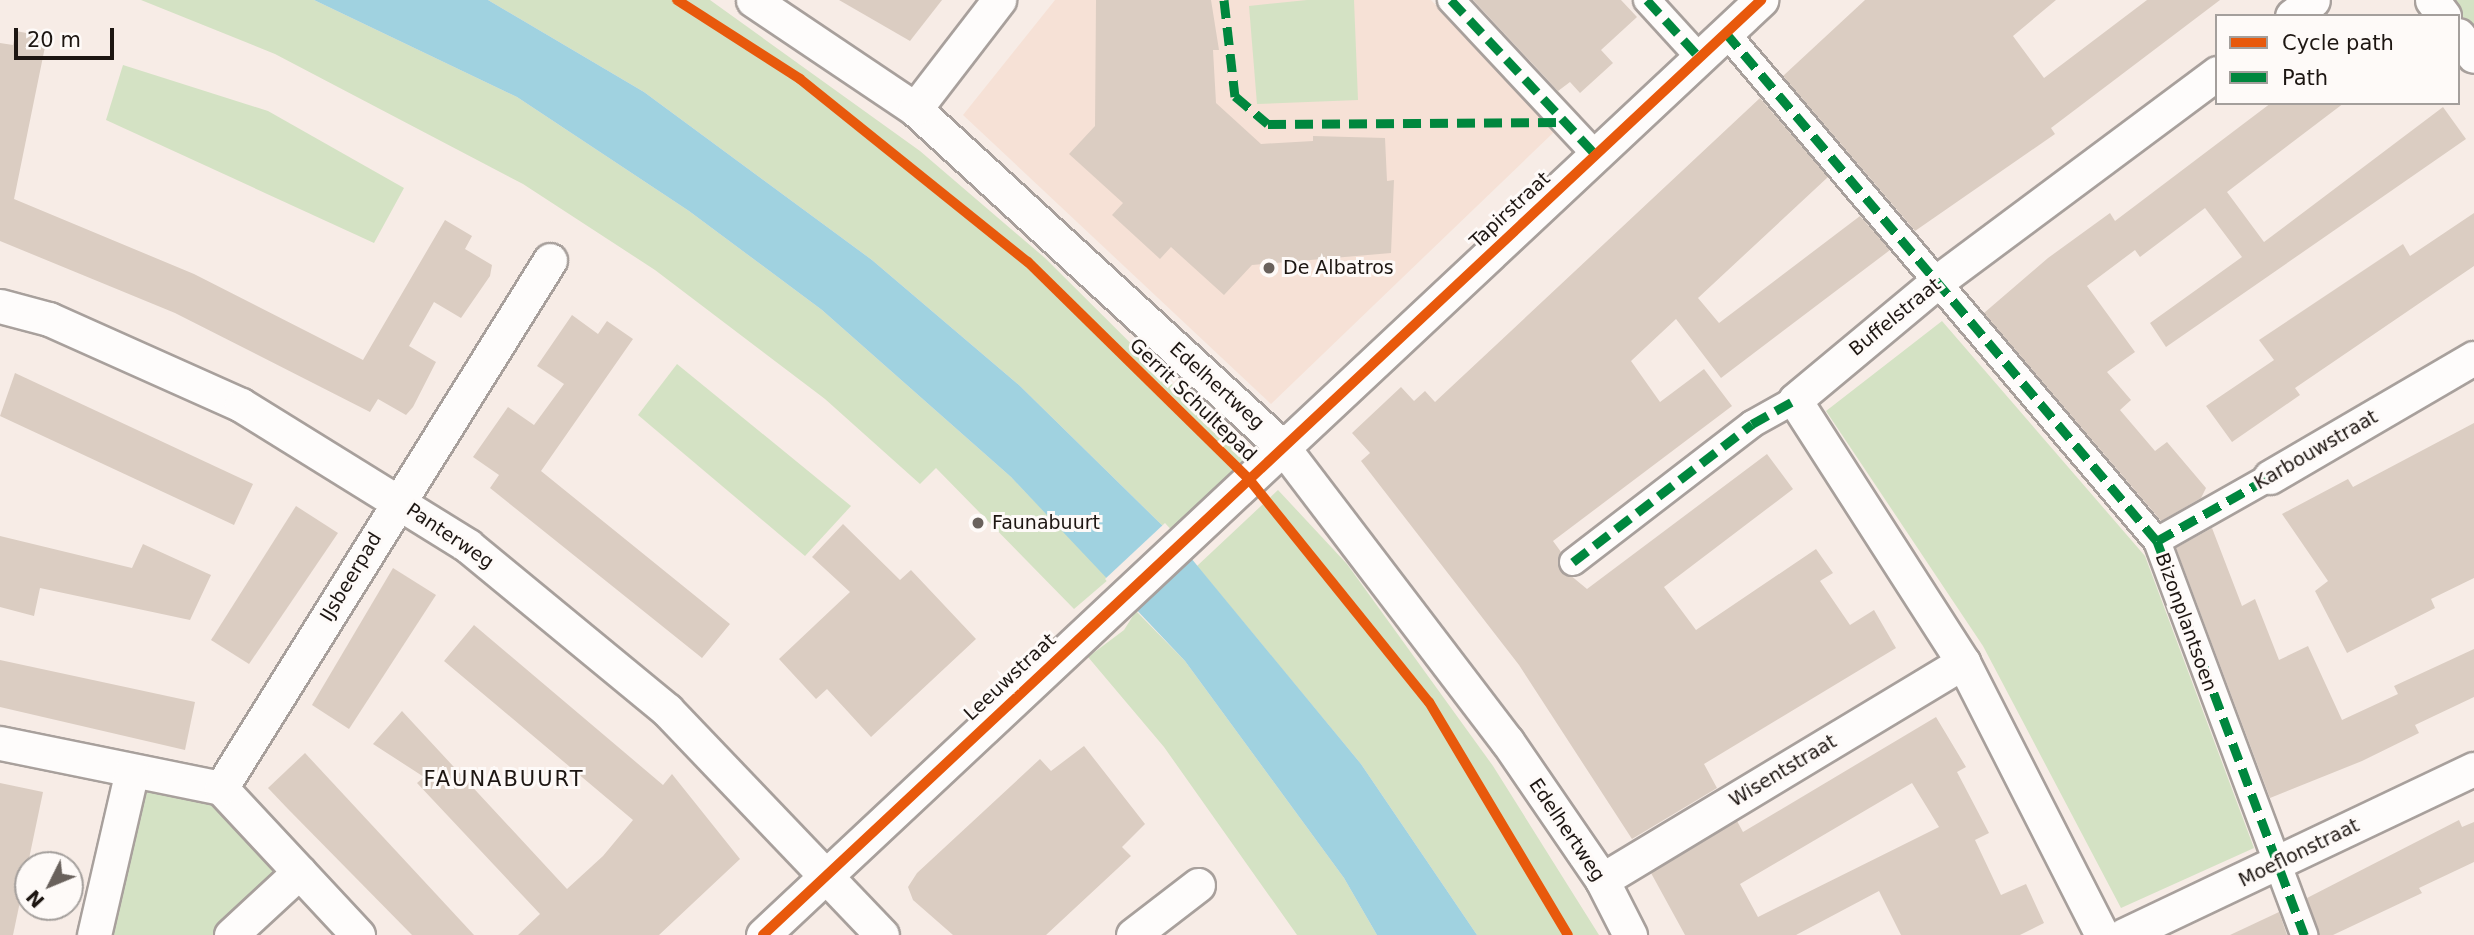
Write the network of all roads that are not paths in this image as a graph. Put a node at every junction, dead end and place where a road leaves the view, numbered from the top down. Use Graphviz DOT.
graph roads {
  1 [pos="754,0"];
  2 [pos="999,0"];
  3 [pos="1451,0"];
  4 [pos="1647,0"];
  5 [pos="1762,0"];
  6 [pos="2313,0"];
  7 [pos="2295,14"];
  8 [pos="1726,33"];
  9 [pos="2460,38"];
  10 [pos="2474,56"];
  11 [pos="1700,58"];
  12 [pos="2215,74"];
  13 [pos="915,109"];
  14 [pos="1595,155"];
  15 [pos="550,260"];
  16 [pos="1934,284"];
  17 [pos="0,306"];
  18 [pos="2474,358"];
  19 [pos="1795,400"];
  20 [pos="1282,446"];
  21 [pos="2270,477"];
  22 [pos="397,501"];
  23 [pos="2157,541"];
  24 [pos="1573,562"];
  25 [pos="1963,662"];
  26 [pos="0,743"];
  27 [pos="2474,769"];
  28 [pos="132,771"];
  29 [pos="221,788"];
  30 [pos="2275,865"];
  31 [pos="299,872"];
  32 [pos="828,874"];
  33 [pos="1602,880"];
  34 [pos="1198,885"];
  35 [pos="94,935"];
  36 [pos="230,935"];
  37 [pos="358,935"];
  38 [pos="762,935"];
  39 [pos="882,935"];
  40 [pos="1133,935"];
  41 [pos="1630,935"];
  42 [pos="2102,935"];
  43 [pos="2124,935"];
  44 [pos="2304,935"];
  1 -- 13 [label="street, Edelhertweg"];
  2 -- 13 [label="street"];
  3 -- 14 [label="street"];
  4 -- 11 [label="street"];
  5 -- 8 [label="street, Tapirstraat"];
  6 -- 7 [label="street"];
  8 -- 11 [label="street, Tapirstraat"];
  8 -- 16 [label="street, Bizonplantsoen"];
  9 -- 10 [label="street"];
  11 -- 14 [label="street, Tapirstraat"];
  12 -- 16 [label="street, Buffelstraat"];
  13 -- 20 [label="street, Edelhertweg"];
  14 -- 20 [label="street, Tapirstraat"];
  15 -- 22 [label="street, IJsbeerpad"];
  16 -- 19 [label="street, Buffelstraat"];
  16 -- 23 [label="street, Bizonplantsoen"];
  17 -- 22 [label="street, Panterweg"];
  18 -- 21 [label="street, Karbouwstraat"];
  19 -- 24 [label="street, Buffelstraat"];
  19 -- 25 [label="street"];
  20 -- 32 [label="street, Leeuwstraat"];
  20 -- 33 [label="street, Edelhertweg"];
  21 -- 23 [label="street, Karbouwstraat"];
  22 -- 29 [label="street, IJsbeerpad"];
  22 -- 32 [label="street, Panterweg"];
  23 -- 30 [label="street, Bizonplantsoen"];
  25 -- 33 [label="street, Wisentstraat"];
  25 -- 42 [label="street"];
  26 -- 28 [label="street"];
  27 -- 30 [label="street, Moeflonstraat"];
  28 -- 29 [label="street"];
  28 -- 35 [label="street"];
  29 -- 31 [label="street"];
  30 -- 43 [label="street, Moeflonstraat"];
  30 -- 44 [label="street, Bizonplantsoen"];
  31 -- 36 [label="street"];
  31 -- 37 [label="street"];
  32 -- 38 [label="street, Leeuwstraat"];
  32 -- 39 [label="street, Panterweg"];
  33 -- 41 [label="street, Edelhertweg"];
  34 -- 40 [label="street"];
}
